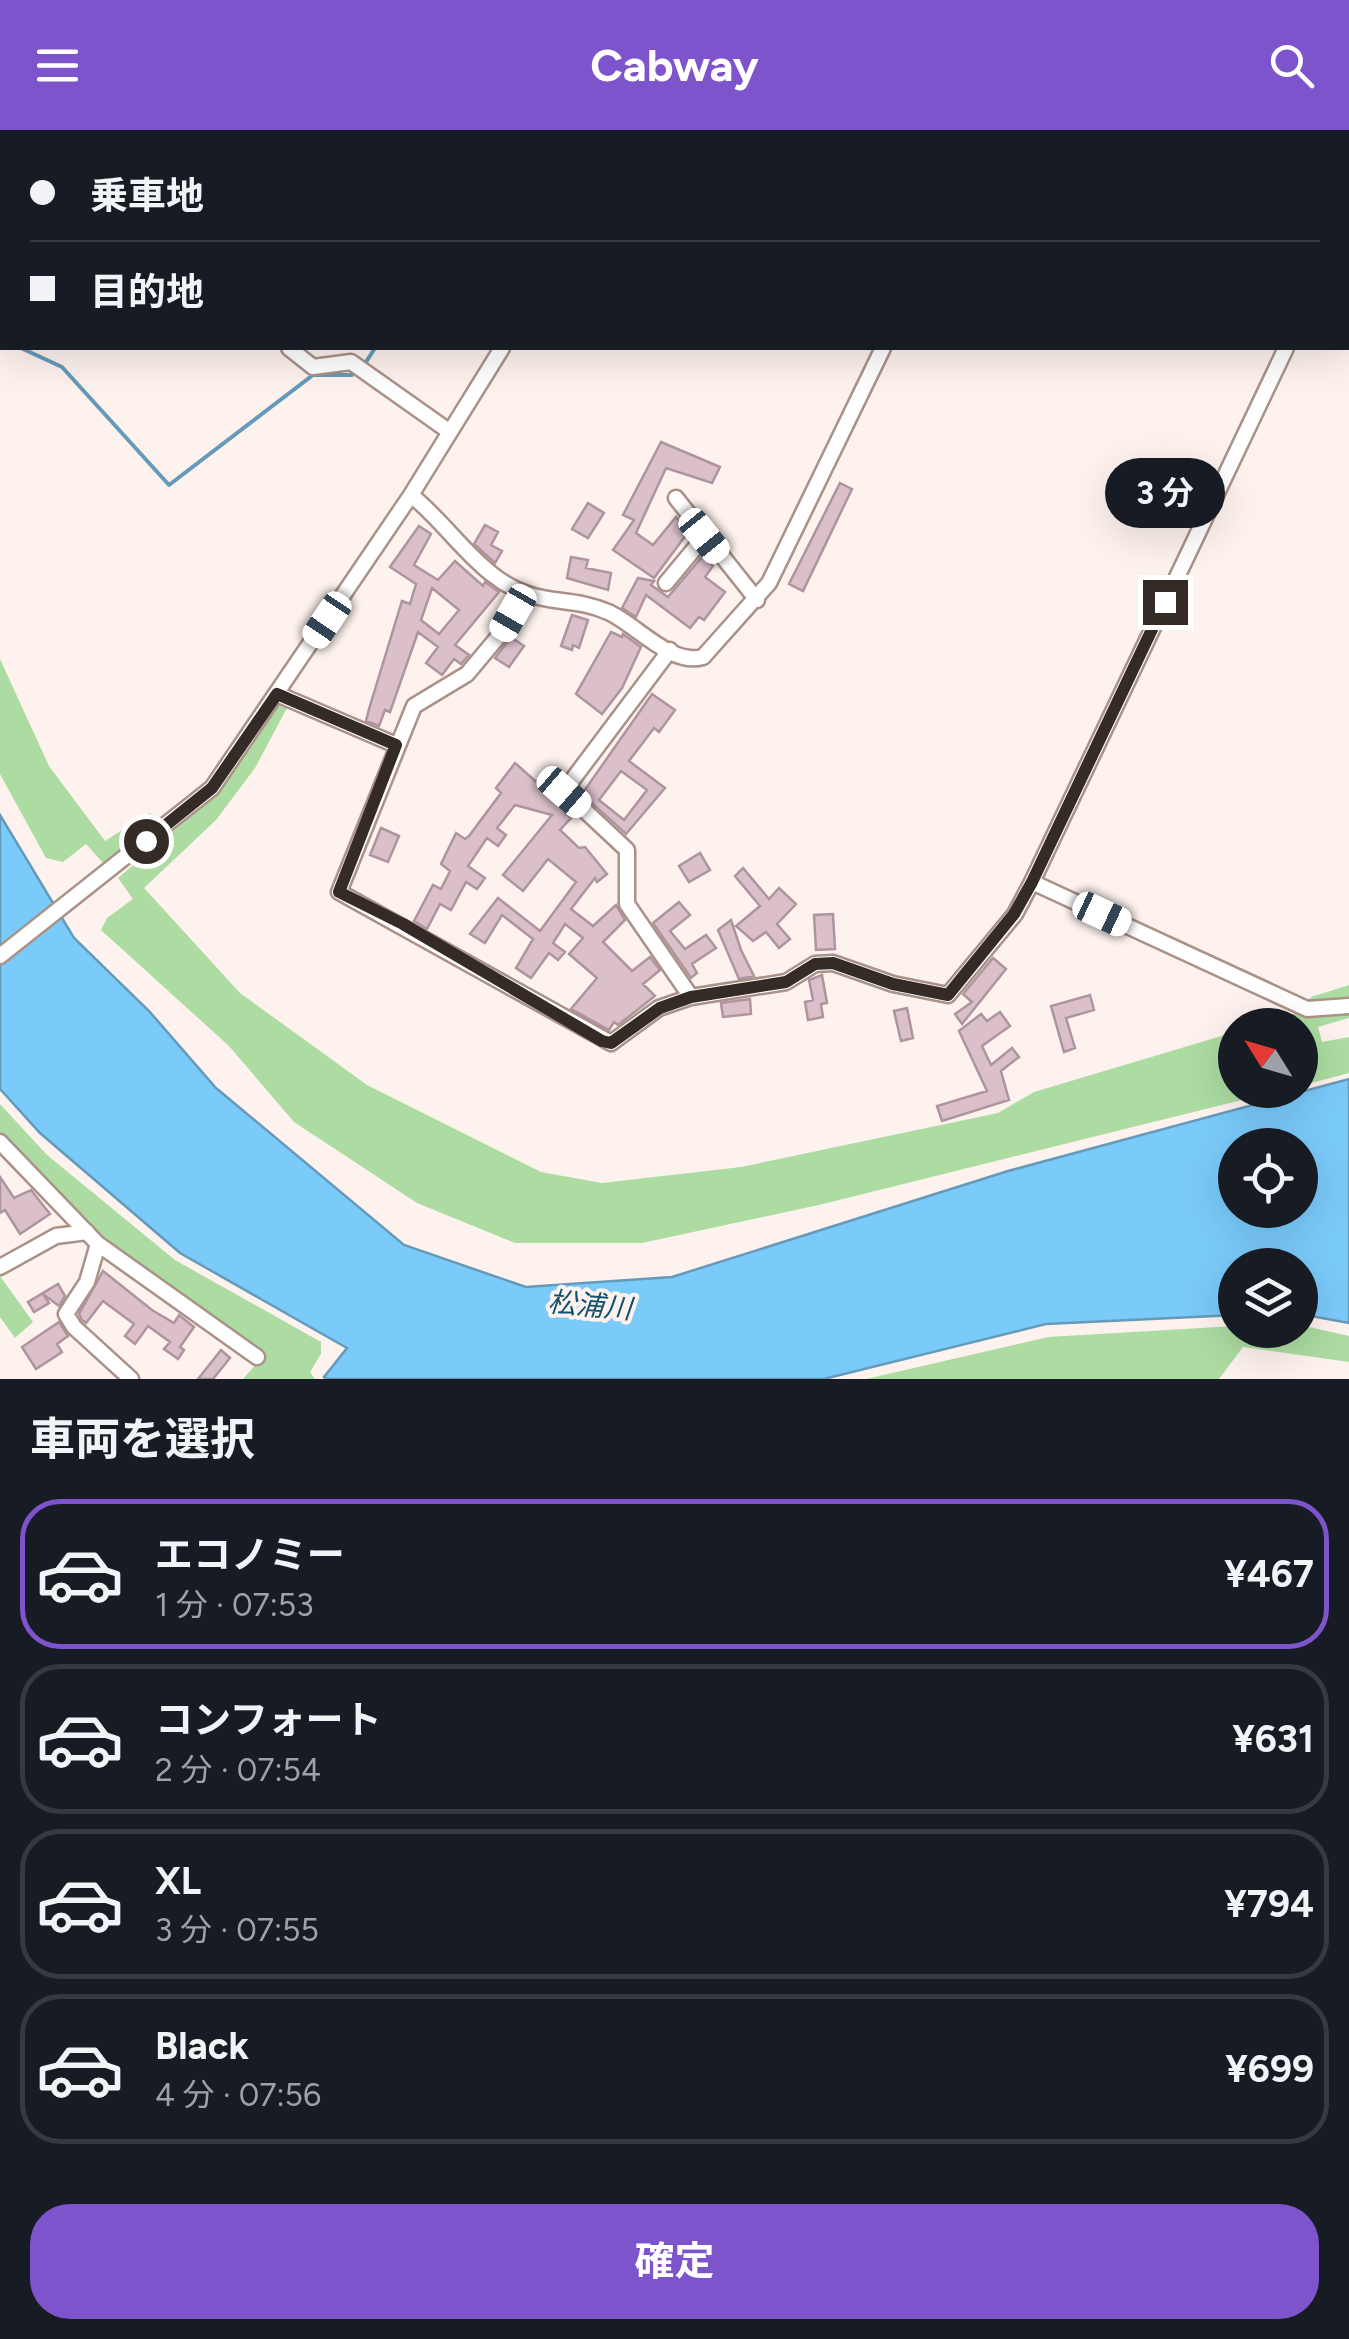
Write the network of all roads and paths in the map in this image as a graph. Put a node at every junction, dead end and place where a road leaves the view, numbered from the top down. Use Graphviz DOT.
graph roads {
  1 [pos="291,350"];
  2 [pos="501,350"];
  3 [pos="882,350"];
  4 [pos="1285,350"];
  5 [pos="450,432"];
  6 [pos="411,495"];
  7 [pos="676,498"];
  8 [pos="704,536"];
  9 [pos="666,583"];
  10 [pos="523,595"];
  11 [pos="756,600"];
  12 [pos="670,650"];
  13 [pos="277,694"];
  14 [pos="396,745"];
  15 [pos="1032,882"];
  16 [pos="0,956"];
  17 [pos="691,997"];
  18 [pos="1349,1006"];
  19 [pos="0,1142"];
  20 [pos="87,1232"];
  21 [pos="98,1244"];
  22 [pos="0,1267"];
  23 [pos="257,1358"];
  24 [pos="132,1379"];
  1 -- 5 [label="street"];
  2 -- 5 [label="street"];
  3 -- 11 [label="street"];
  4 -- 15 [label="street"];
  5 -- 6 [label="street"];
  6 -- 10 [label="street"];
  6 -- 13 [label="street"];
  7 -- 8 [label="street"];
  8 -- 9 [label="street"];
  8 -- 11 [label="street"];
  10 -- 12 [label="street"];
  10 -- 14 [label="street"];
  11 -- 12 [label="street"];
  12 -- 17 [label="street"];
  13 -- 14 [label="street"];
  13 -- 16 [label="street"];
  14 -- 17 [label="street"];
  15 -- 17 [label="street"];
  15 -- 18 [label="street"];
  19 -- 20 [label="street"];
  20 -- 21 [label="street"];
  20 -- 22 [label="street"];
  21 -- 23 [label="street"];
  21 -- 24 [label="street"];
}
